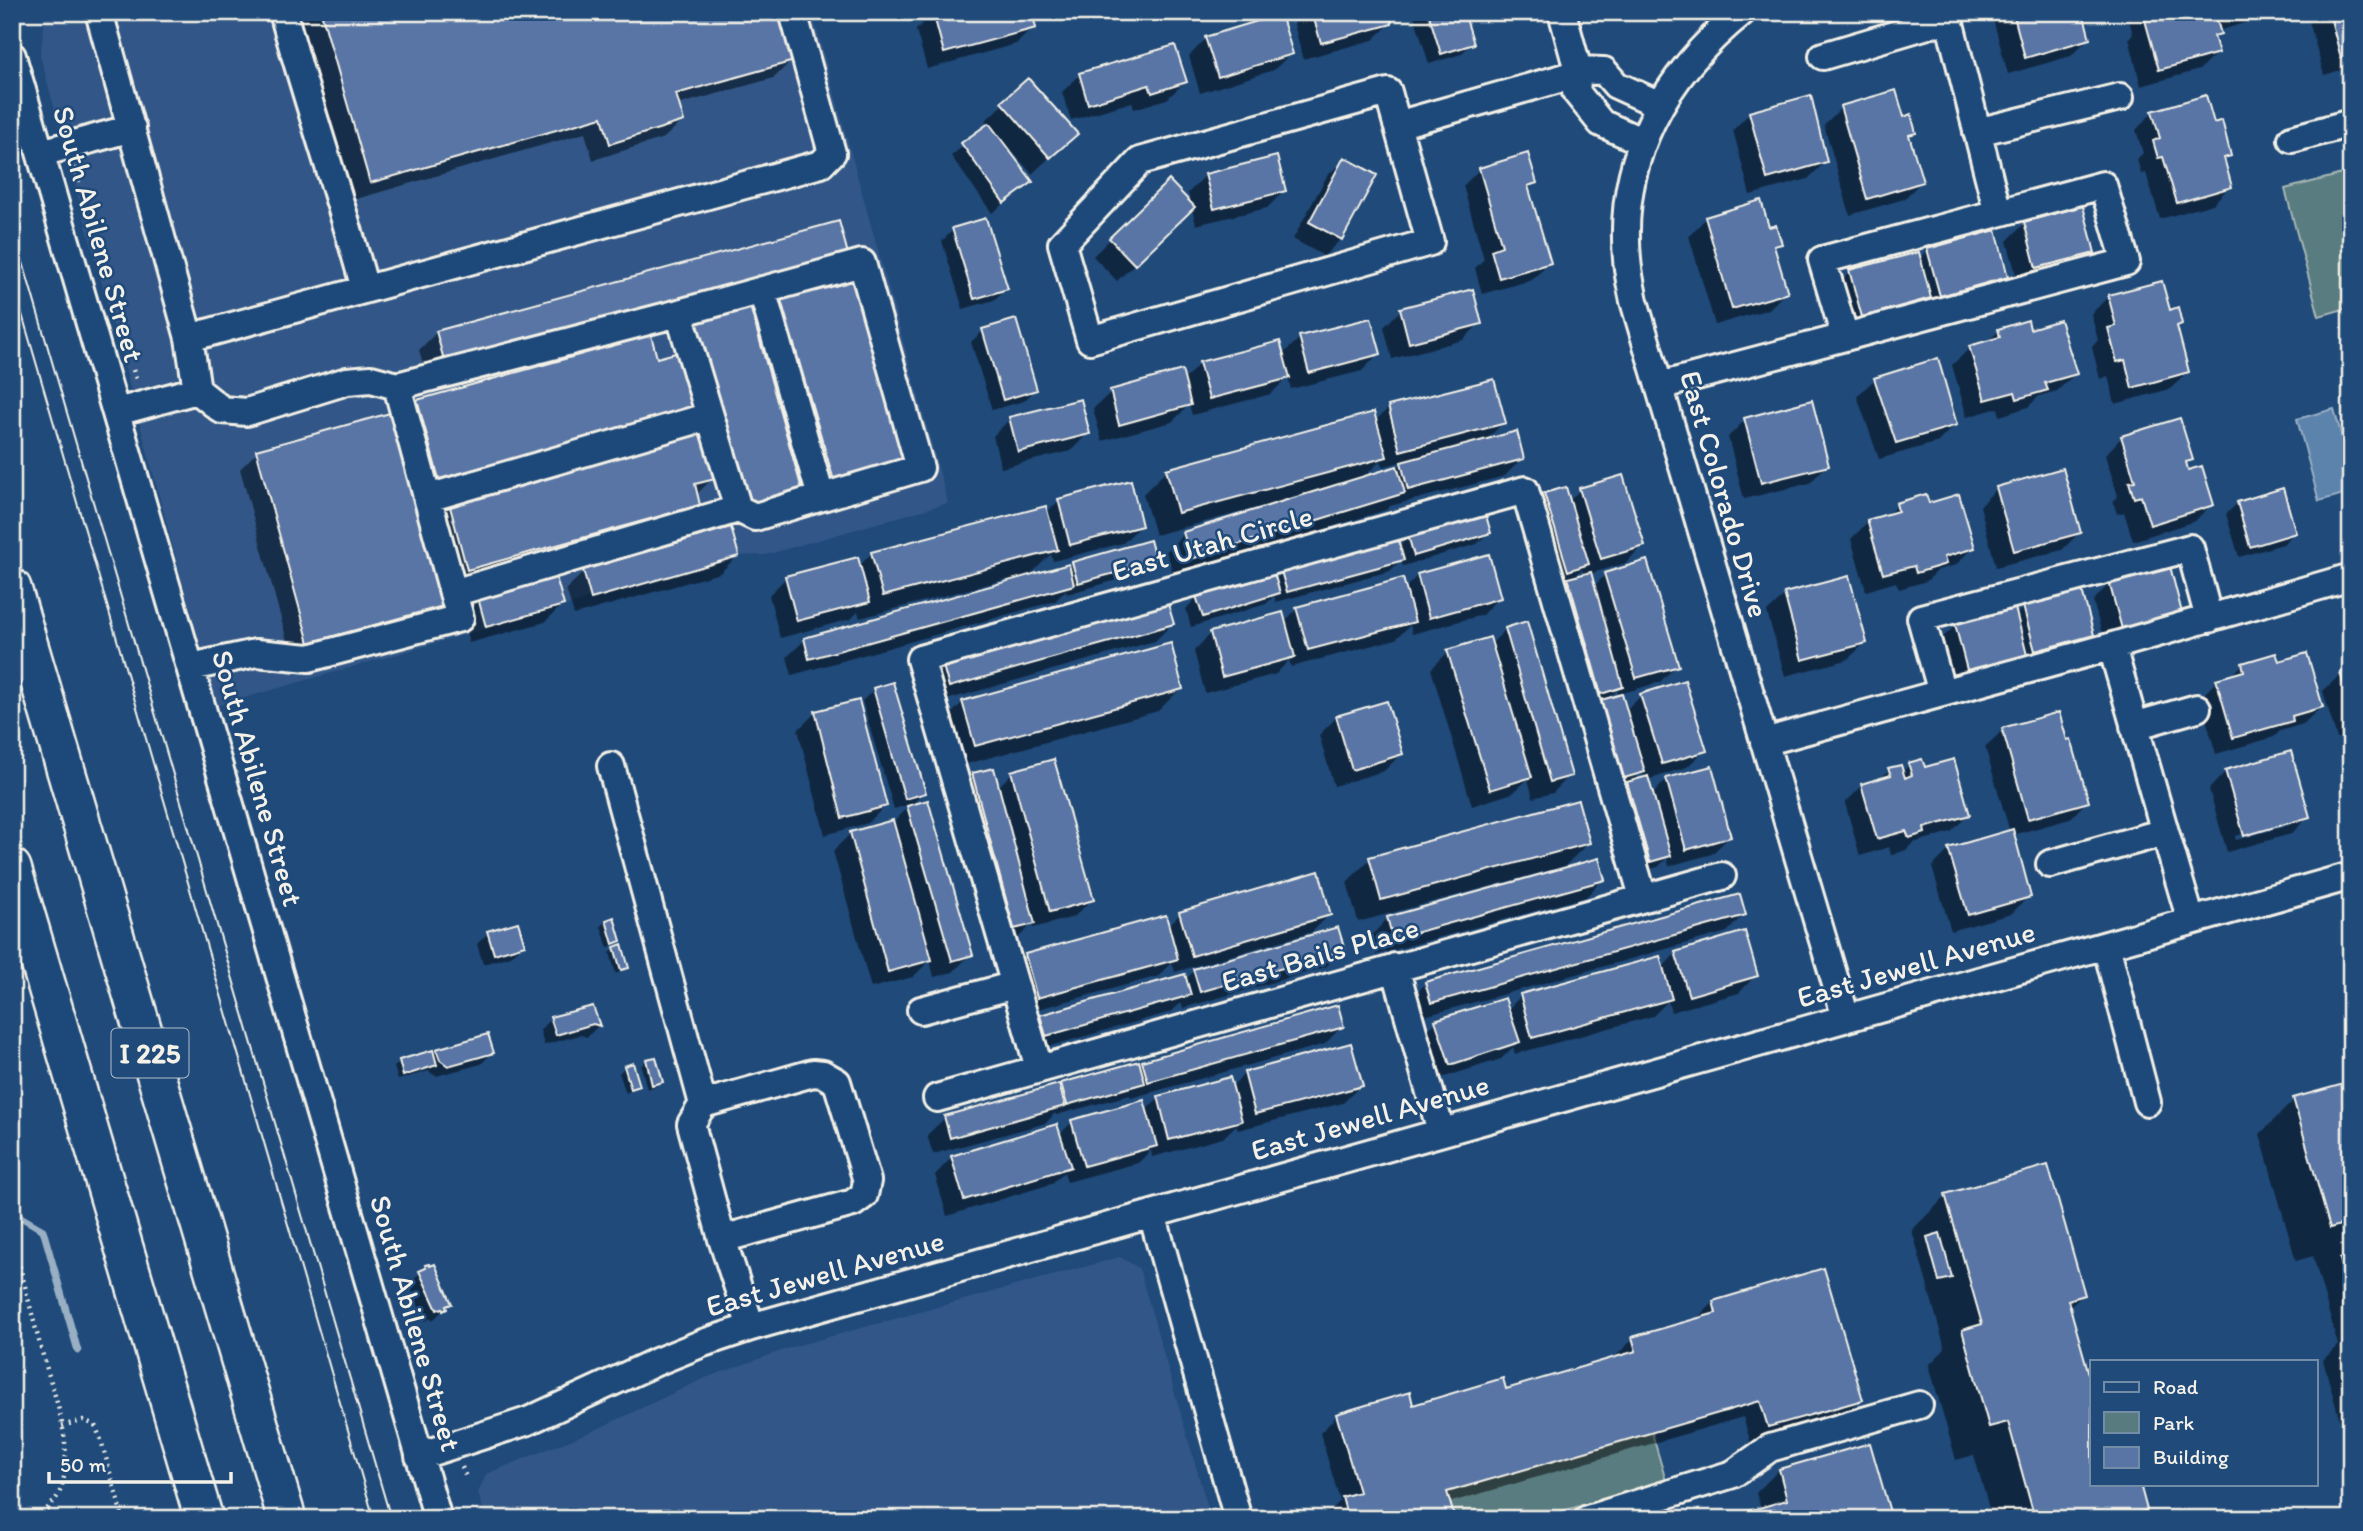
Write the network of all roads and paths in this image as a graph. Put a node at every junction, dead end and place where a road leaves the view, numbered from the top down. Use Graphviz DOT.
graph roads {
  1 [pos="99,12"];
  2 [pos="283,12"];
  3 [pos="793,12"];
  4 [pos="1562,12"];
  5 [pos="1742,12"];
  6 [pos="1947,15"];
  7 [pos="12,56"];
  8 [pos="1823,56"];
  9 [pos="1578,70"];
  10 [pos="2120,97"];
  11 [pos="1660,105"];
  12 [pos="2351,123"];
  13 [pos="1397,125"];
  14 [pos="132,128"];
  15 [pos="1977,132"];
  16 [pos="2292,139"];
  17 [pos="1643,142"];
  18 [pos="41,153"];
  19 [pos="1998,213"];
  20 [pos="365,289"];
  21 [pos="762,290"];
  22 [pos="679,313"];
  23 [pos="1845,337"];
  24 [pos="190,338"];
  25 [pos="397,386"];
  26 [pos="1659,386"];
  27 [pos="197,390"];
  28 [pos="117,412"];
  29 [pos="710,416"];
  30 [pos="821,497"];
  31 [pos="428,498"];
  32 [pos="738,509"];
  33 [pos="2351,578"];
  34 [pos="12,588"];
  35 [pos="453,593"];
  36 [pos="2208,619"];
  37 [pos="2112,647"];
  38 [pos="191,667"];
  39 [pos="1942,693"];
  40 [pos="2197,708"];
  41 [pos="2134,726"];
  42 [pos="1764,742"];
  43 [pos="611,766"];
  44 [pos="257,779"];
  45 [pos="270,825"];
  46 [pos="2165,832"];
  47 [pos="2050,864"];
  48 [pos="12,868"];
  49 [pos="1722,876"];
  50 [pos="2351,876"];
  51 [pos="1643,897"];
  52 [pos="2191,921"];
  53 [pos="2106,945"];
  54 [pos="1395,967"];
  55 [pos="1015,985"];
  56 [pos="921,1010"];
  57 [pos="1846,1018"];
  58 [pos="1039,1068"];
  59 [pos="937,1098"];
  60 [pos="2147,1102"];
  61 [pos="703,1104"];
  62 [pos="1441,1132"];
  63 [pos="1152,1214"];
  64 [pos="722,1239"];
  65 [pos="12,1254"];
  66 [pos="751,1327"];
  67 [pos="1919,1405"];
  68 [pos="62,1426"];
  69 [pos="419,1456"];
  70 [pos="48,1509"];
  71 [pos="35,1519"];
  72 [pos="59,1519"];
  73 [pos="123,1519"];
  74 [pos="204,1519"];
  75 [pos="287,1519"];
  76 [pos="438,1519"];
  77 [pos="1238,1519"];
  78 [pos="1588,1519"];
  1 -- 14 [label="street"];
  2 -- 20 [label="street"];
  3 -- 20 [label="street"];
  4 -- 9 [label="street"];
  5 -- 11 [label="street, East Colorado Drive"];
  6 -- 8 [label="street"];
  6 -- 15 [label="street"];
  7 -- 18 [label="street, South Abilene Street"];
  9 -- 11 [label="street"];
  9 -- 13 [label="street"];
  9 -- 17 [label="street"];
  10 -- 15 [label="street"];
  11 -- 17 [label="street, East Colorado Drive"];
  12 -- 16 [label="street"];
  13 -- 13 [label="street"];
  14 -- 18 [label="street"];
  14 -- 24 [label="street"];
  15 -- 19 [label="street"];
  17 -- 26 [label="street, East Colorado Drive"];
  18 -- 28 [label="street, South Abilene Street"];
  19 -- 23 [label="street"];
  19 -- 23 [label="street"];
  20 -- 24 [label="street"];
  21 -- 22 [label="street"];
  21 -- 30 [label="street"];
  21 -- 30 [label="street"];
  22 -- 25 [label="street"];
  22 -- 29 [label="street"];
  23 -- 26 [label="street"];
  24 -- 27 [label="street"];
  25 -- 27 [label="street"];
  25 -- 31 [label="street"];
  26 -- 42 [label="street, East Colorado Drive"];
  27 -- 28 [label="street"];
  28 -- 38 [label="street, South Abilene Street"];
  29 -- 31 [label="street"];
  29 -- 32 [label="street"];
  30 -- 32 [label="street"];
  31 -- 35 [label="street"];
  32 -- 35 [label="street"];
  33 -- 36 [label="street"];
  34 -- 75 [label="highway, I 225"];
  35 -- 38 [label="street"];
  36 -- 37 [label="street"];
  36 -- 39 [label="street"];
  37 -- 39 [label="street"];
  37 -- 41 [label="street"];
  38 -- 69 [label="street, South Abilene Street"];
  39 -- 42 [label="street"];
  40 -- 41 [label="street"];
  41 -- 46 [label="street"];
  42 -- 57 [label="street, East Colorado Drive"];
  43 -- 61 [label="street"];
  44 -- 45 [label="path"];
  46 -- 47 [label="street"];
  46 -- 52 [label="street"];
  48 -- 74 [label="highway, I 225"];
  49 -- 51 [label="street, East Bails Place"];
  50 -- 52 [label="street, East Jewell Avenue"];
  51 -- 54 [label="street, East Bails Place"];
  51 -- 55 [label="street, East Utah Circle"];
  52 -- 53 [label="street, East Jewell Avenue"];
  53 -- 57 [label="street, East Jewell Avenue"];
  53 -- 60 [label="street"];
  54 -- 58 [label="street, East Bails Place"];
  54 -- 62 [label="street"];
  55 -- 56 [label="street"];
  55 -- 58 [label="street, East Utah Circle"];
  57 -- 62 [label="street, East Jewell Avenue"];
  58 -- 59 [label="street, East Bails Place"];
  61 -- 64 [label="street"];
  61 -- 64 [label="street"];
  62 -- 63 [label="street, East Jewell Avenue"];
  63 -- 66 [label="street, East Jewell Avenue"];
  63 -- 77 [label="street"];
  64 -- 66 [label="street"];
  65 -- 68 [label="path"];
  66 -- 69 [label="street, East Jewell Avenue"];
  67 -- 78 [label="street"];
  68 -- 70 [label="path"];
  68 -- 73 [label="path"];
  69 -- 76 [label="street, South Abilene Street"];
  70 -- 71 [label="path"];
  70 -- 72 [label="path"];
}
